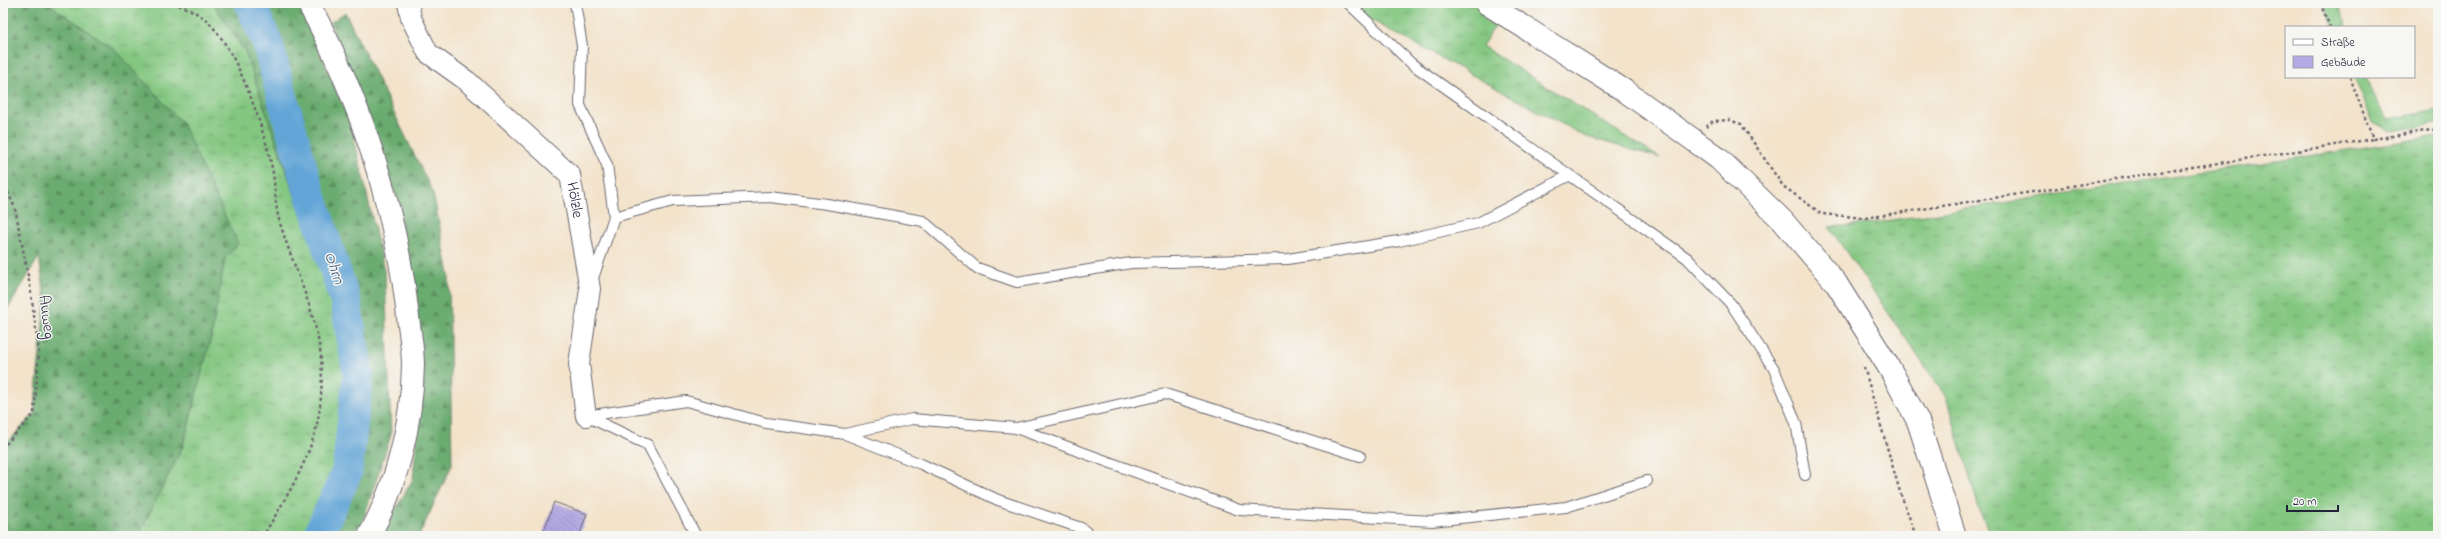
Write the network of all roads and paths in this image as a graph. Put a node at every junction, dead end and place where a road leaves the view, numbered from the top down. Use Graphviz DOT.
graph roads {
  1 [pos="173,3"];
  2 [pos="308,3"];
  3 [pos="408,3"];
  4 [pos="575,3"];
  5 [pos="1348,3"];
  6 [pos="1486,3"];
  7 [pos="2320,3"];
  8 [pos="2330,26"];
  9 [pos="2350,78"];
  10 [pos="2438,129"];
  11 [pos="1692,139"];
  12 [pos="2373,139"];
  13 [pos="1568,176"];
  14 [pos="3,181"];
  15 [pos="614,217"];
  16 [pos="590,289"];
  17 [pos="1862,362"];
  18 [pos="586,416"];
  19 [pos="1016,428"];
  20 [pos="845,434"];
  21 [pos="3,447"];
  22 [pos="1360,456"];
  23 [pos="1806,475"];
  24 [pos="1647,481"];
  25 [pos="262,536"];
  26 [pos="369,536"];
  27 [pos="696,536"];
  28 [pos="1091,536"];
  29 [pos="1916,536"];
  30 [pos="1955,536"];
  1 -- 25 [label="path"];
  2 -- 26 [label="main road"];
  3 -- 16 [label="street, Hölzle"];
  4 -- 15 [label="lane"];
  5 -- 13 [label="lane"];
  6 -- 11 [label="main road"];
  7 -- 8 [label="path"];
  9 -- 12 [label="path"];
  10 -- 12 [label="path"];
  11 -- 12 [label="path"];
  11 -- 30 [label="main road"];
  13 -- 15 [label="lane"];
  13 -- 23 [label="lane"];
  14 -- 21 [label="path, Auweg"];
  15 -- 16 [label="lane"];
  16 -- 18 [label="street, Hölzle"];
  17 -- 29 [label="path"];
  18 -- 20 [label="lane"];
  18 -- 27 [label="lane"];
  19 -- 20 [label="lane"];
  19 -- 22 [label="lane"];
  19 -- 24 [label="lane"];
  20 -- 28 [label="lane"];
}
